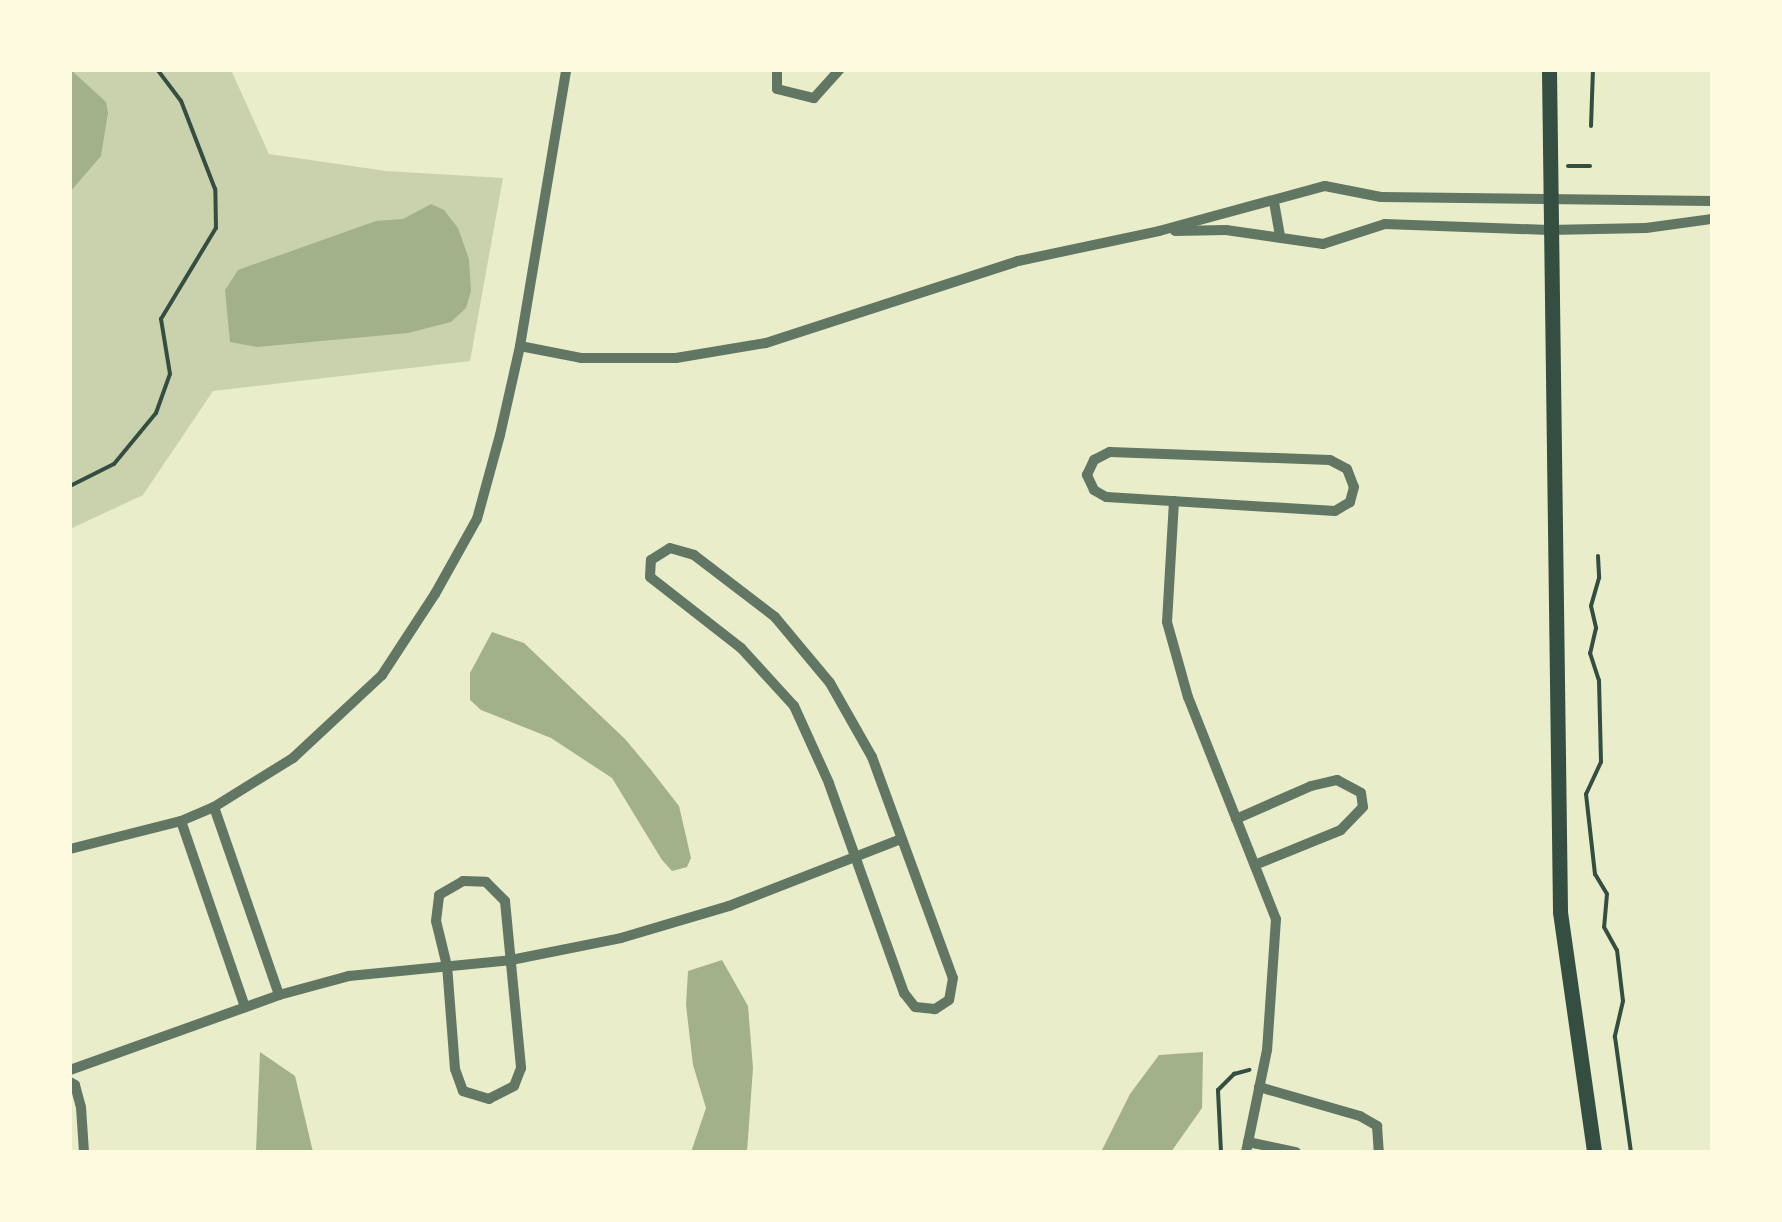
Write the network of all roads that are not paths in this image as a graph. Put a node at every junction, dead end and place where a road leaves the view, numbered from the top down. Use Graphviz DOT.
graph roads {
  1 [pos="566,70"];
  2 [pos="777,70"];
  3 [pos="839,70"];
  4 [pos="1549,70"];
  5 [pos="1381,198"];
  6 [pos="1548,198"];
  7 [pos="1712,201"];
  8 [pos="1274,202"];
  9 [pos="1712,219"];
  10 [pos="1385,224"];
  11 [pos="1549,230"];
  12 [pos="1159,231"];
  13 [pos="1280,237"];
  14 [pos="520,346"];
  15 [pos="1174,501"];
  16 [pos="214,806"];
  17 [pos="1236,819"];
  18 [pos="181,821"];
  19 [pos="901,838"];
  20 [pos="70,849"];
  21 [pos="857,856"];
  22 [pos="1255,865"];
  23 [pos="511,960"];
  24 [pos="447,966"];
  25 [pos="279,995"];
  26 [pos="244,1006"];
  27 [pos="70,1070"];
  28 [pos="70,1082"];
  29 [pos="1259,1087"];
  30 [pos="1247,1147"];
  31 [pos="84,1152"];
  32 [pos="1296,1152"];
  33 [pos="1379,1152"];
  34 [pos="1594,1152"];
  1 -- 14 [label="street"];
  2 -- 3 [label="street"];
  4 -- 6 [label="main road"];
  5 -- 6 [label="street"];
  5 -- 8 [label="street"];
  5 -- 10 [label="street"];
  6 -- 7 [label="street"];
  6 -- 11 [label="main road"];
  8 -- 12 [label="street"];
  8 -- 13 [label="street"];
  9 -- 11 [label="street"];
  10 -- 11 [label="street"];
  10 -- 13 [label="street"];
  11 -- 34 [label="main road"];
  12 -- 13 [label="street"];
  12 -- 14 [label="street"];
  14 -- 16 [label="street"];
  15 -- 15 [label="street"];
  15 -- 17 [label="street"];
  16 -- 18 [label="street"];
  16 -- 25 [label="street"];
  17 -- 22 [label="street"];
  17 -- 22 [label="street"];
  18 -- 20 [label="street"];
  18 -- 26 [label="street"];
  19 -- 21 [label="street"];
  19 -- 21 [label="street"];
  19 -- 21 [label="street"];
  21 -- 23 [label="street"];
  22 -- 29 [label="street"];
  23 -- 24 [label="street"];
  23 -- 24 [label="street"];
  23 -- 24 [label="street"];
  24 -- 25 [label="street"];
  25 -- 26 [label="street"];
  26 -- 27 [label="street"];
  28 -- 31 [label="street"];
  29 -- 30 [label="street"];
  29 -- 33 [label="street"];
  30 -- 32 [label="street"];
}
